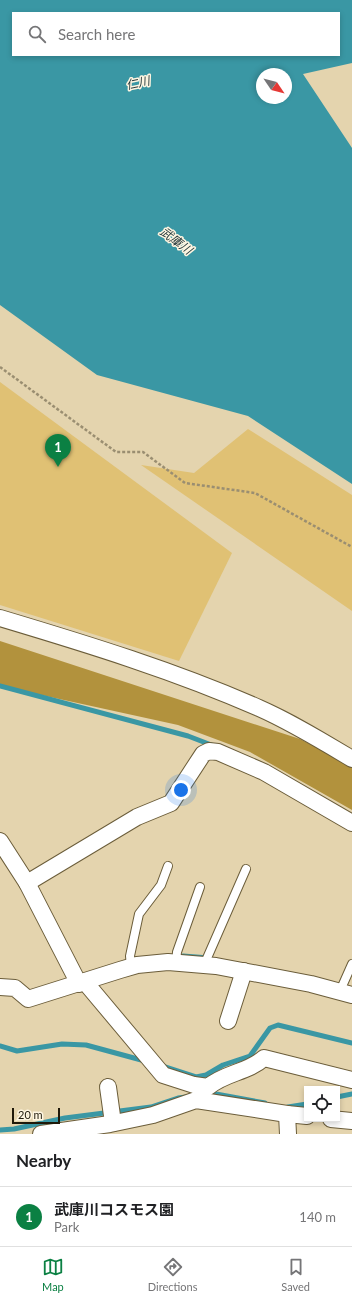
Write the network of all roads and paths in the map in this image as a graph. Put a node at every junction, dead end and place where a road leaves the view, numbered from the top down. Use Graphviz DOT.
graph roads {
  1 [pos="0,367"];
  2 [pos="352,547"];
  3 [pos="0,618"];
  4 [pos="352,759"];
  5 [pos="352,823"];
  6 [pos="0,841"];
  7 [pos="168,866"];
  8 [pos="246,869"];
  9 [pos="27,884"];
  10 [pos="200,887"];
  11 [pos="177,958"];
  12 [pos="206,960"];
  13 [pos="130,962"];
  14 [pos="352,964"];
  15 [pos="244,971"];
  16 [pos="79,980"];
  17 [pos="0,987"];
  18 [pos="343,989"];
  19 [pos="228,1021"];
  20 [pos="352,1080"];
  21 [pos="195,1093"];
  22 [pos="287,1114"];
  23 [pos="304,1116"];
  24 [pos="340,1120"];
  25 [pos="352,1122"];
  26 [pos="86,1131"];
  27 [pos="41,1134"];
  28 [pos="288,1134"];
  1 -- 2 [label="path"];
  3 -- 4 [label="street"];
  5 -- 9 [label="street"];
  6 -- 9 [label="street"];
  7 -- 13 [label="lane"];
  8 -- 12 [label="lane"];
  9 -- 16 [label="street"];
  10 -- 11 [label="lane"];
  11 -- 12 [label="street"];
  11 -- 13 [label="street"];
  12 -- 15 [label="street"];
  13 -- 16 [label="street"];
  14 -- 18 [label="lane"];
  15 -- 18 [label="street"];
  15 -- 19 [label="street"];
  16 -- 17 [label="street"];
  16 -- 21 [label="street"];
  20 -- 21 [label="street"];
  21 -- 22 [label="street"];
  21 -- 26 [label="street"];
  22 -- 23 [label="street"];
  22 -- 28 [label="street"];
  24 -- 25 [label="street"];
  26 -- 27 [label="street"];
}
